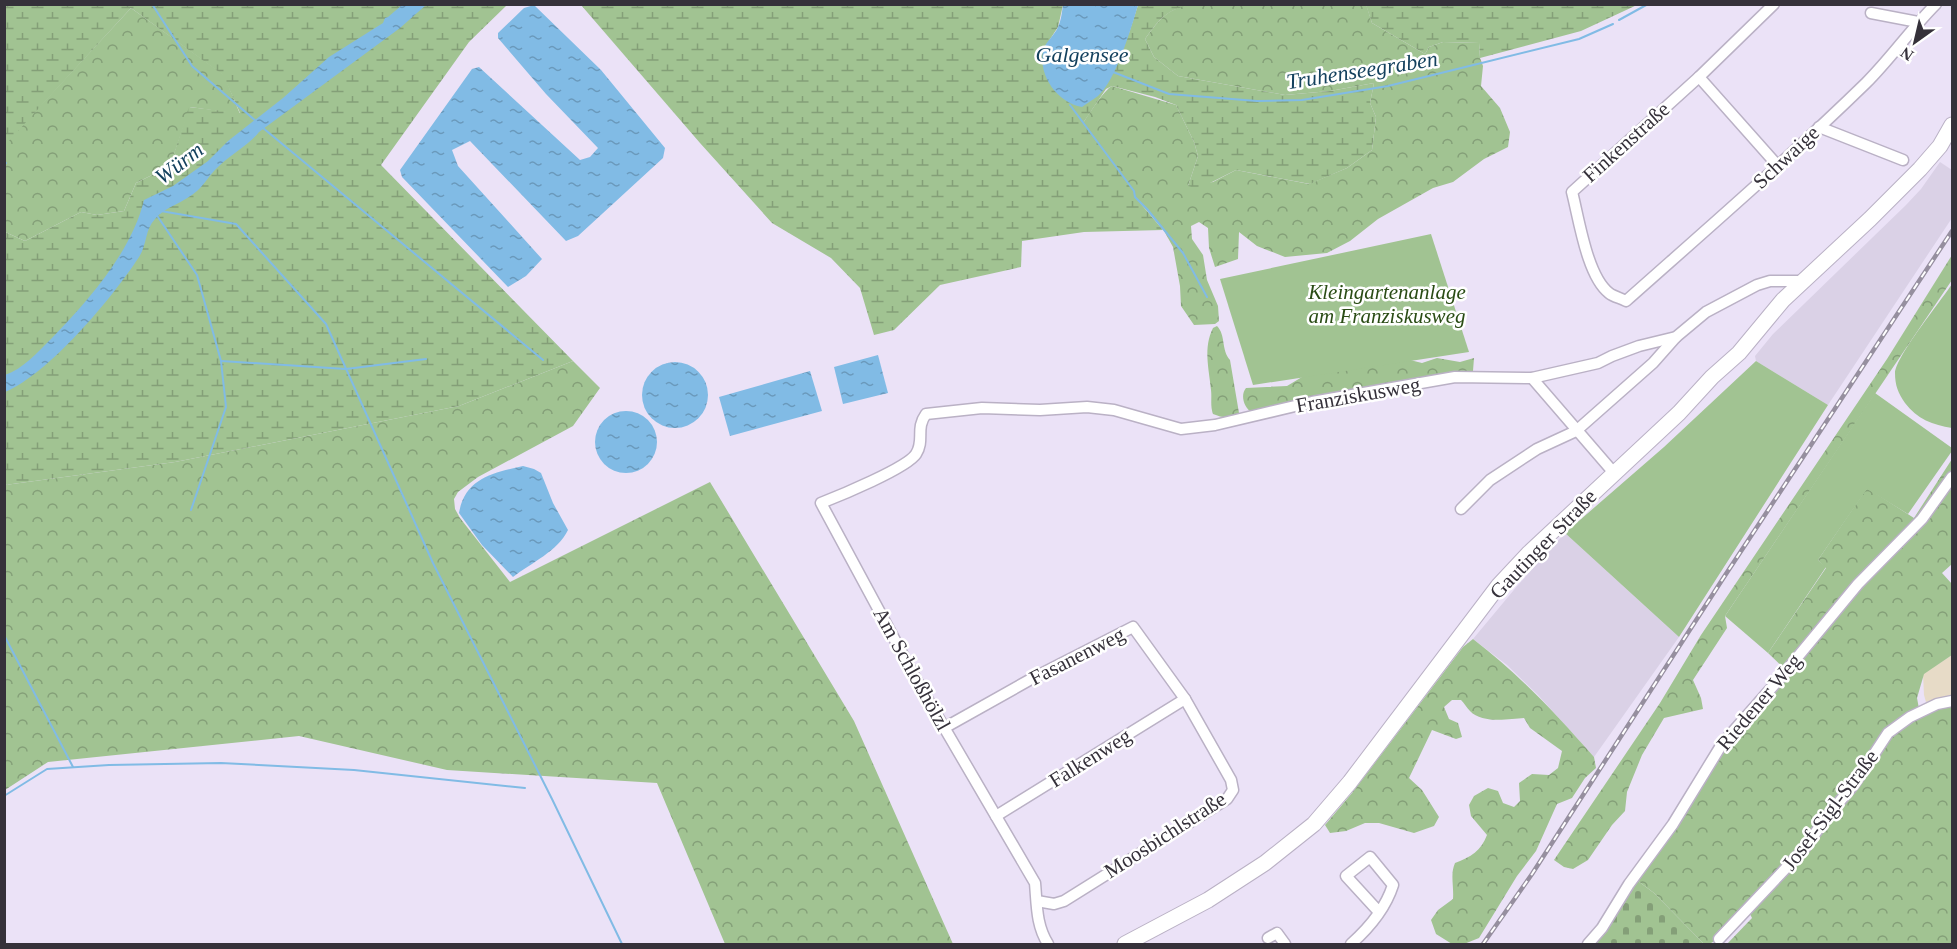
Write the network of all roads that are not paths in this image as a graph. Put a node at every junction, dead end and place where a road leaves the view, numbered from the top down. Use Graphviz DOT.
graph roads {
  1 [pos="1774,4"];
  2 [pos="1936,4"];
  3 [pos="1871,13"];
  4 [pos="1918,22"];
  5 [pos="1699,77"];
  6 [pos="1953,125"];
  7 [pos="1819,127"];
  8 [pos="1903,160"];
  9 [pos="1778,166"];
  10 [pos="1803,280"];
  11 [pos="1626,301"];
  12 [pos="1676,337"];
  13 [pos="1532,378"];
  14 [pos="1576,432"];
  15 [pos="921,442"];
  16 [pos="1614,473"];
  17 [pos="1953,477"];
  18 [pos="1461,509"];
  19 [pos="1185,699"];
  20 [pos="1953,701"];
  21 [pos="944,728"];
  22 [pos="996,816"];
  23 [pos="1037,901"];
  24 [pos="1379,912"];
  25 [pos="1268,938"];
  26 [pos="1719,939"];
  27 [pos="1048,945"];
  28 [pos="1125,945"];
  29 [pos="1285,945"];
  30 [pos="1352,945"];
  31 [pos="1588,945"];
  1 -- 5 [label="street, Finkenstraße"];
  2 -- 4 [label="street, Schwaige"];
  3 -- 4 [label="street"];
  4 -- 7 [label="street, Schwaige"];
  5 -- 9 [label="street"];
  5 -- 11 [label="street, Finkenstraße"];
  6 -- 10 [label="main road, Gautinger Straße"];
  7 -- 8 [label="street"];
  7 -- 9 [label="street, Schwaige"];
  9 -- 11 [label="street, Schwaige"];
  10 -- 12 [label="street, Franziskusweg"];
  10 -- 16 [label="main road, Gautinger Straße"];
  12 -- 13 [label="street, Franziskusweg"];
  12 -- 14 [label="street"];
  13 -- 14 [label="street"];
  13 -- 15 [label="street, Franziskusweg"];
  14 -- 16 [label="street"];
  14 -- 18 [label="street"];
  15 -- 21 [label="street, Am Schloßhölzl"];
  16 -- 28 [label="main road, Gautinger Straße"];
  17 -- 31 [label="street, Riedener Weg"];
  19 -- 21 [label="street, Fasanenweg"];
  19 -- 22 [label="street, Falkenweg"];
  19 -- 23 [label="street, Moosbichlstraße"];
  20 -- 26 [label="street, Josef-Sigl-Straße"];
  21 -- 22 [label="street, Am Schloßhölzl"];
  22 -- 23 [label="street, Am Schloßhölzl"];
  23 -- 27 [label="street, Am Schloßhölzl"];
  24 -- 24 [label="street"];
  24 -- 30 [label="street"];
  25 -- 29 [label="street"];
}
